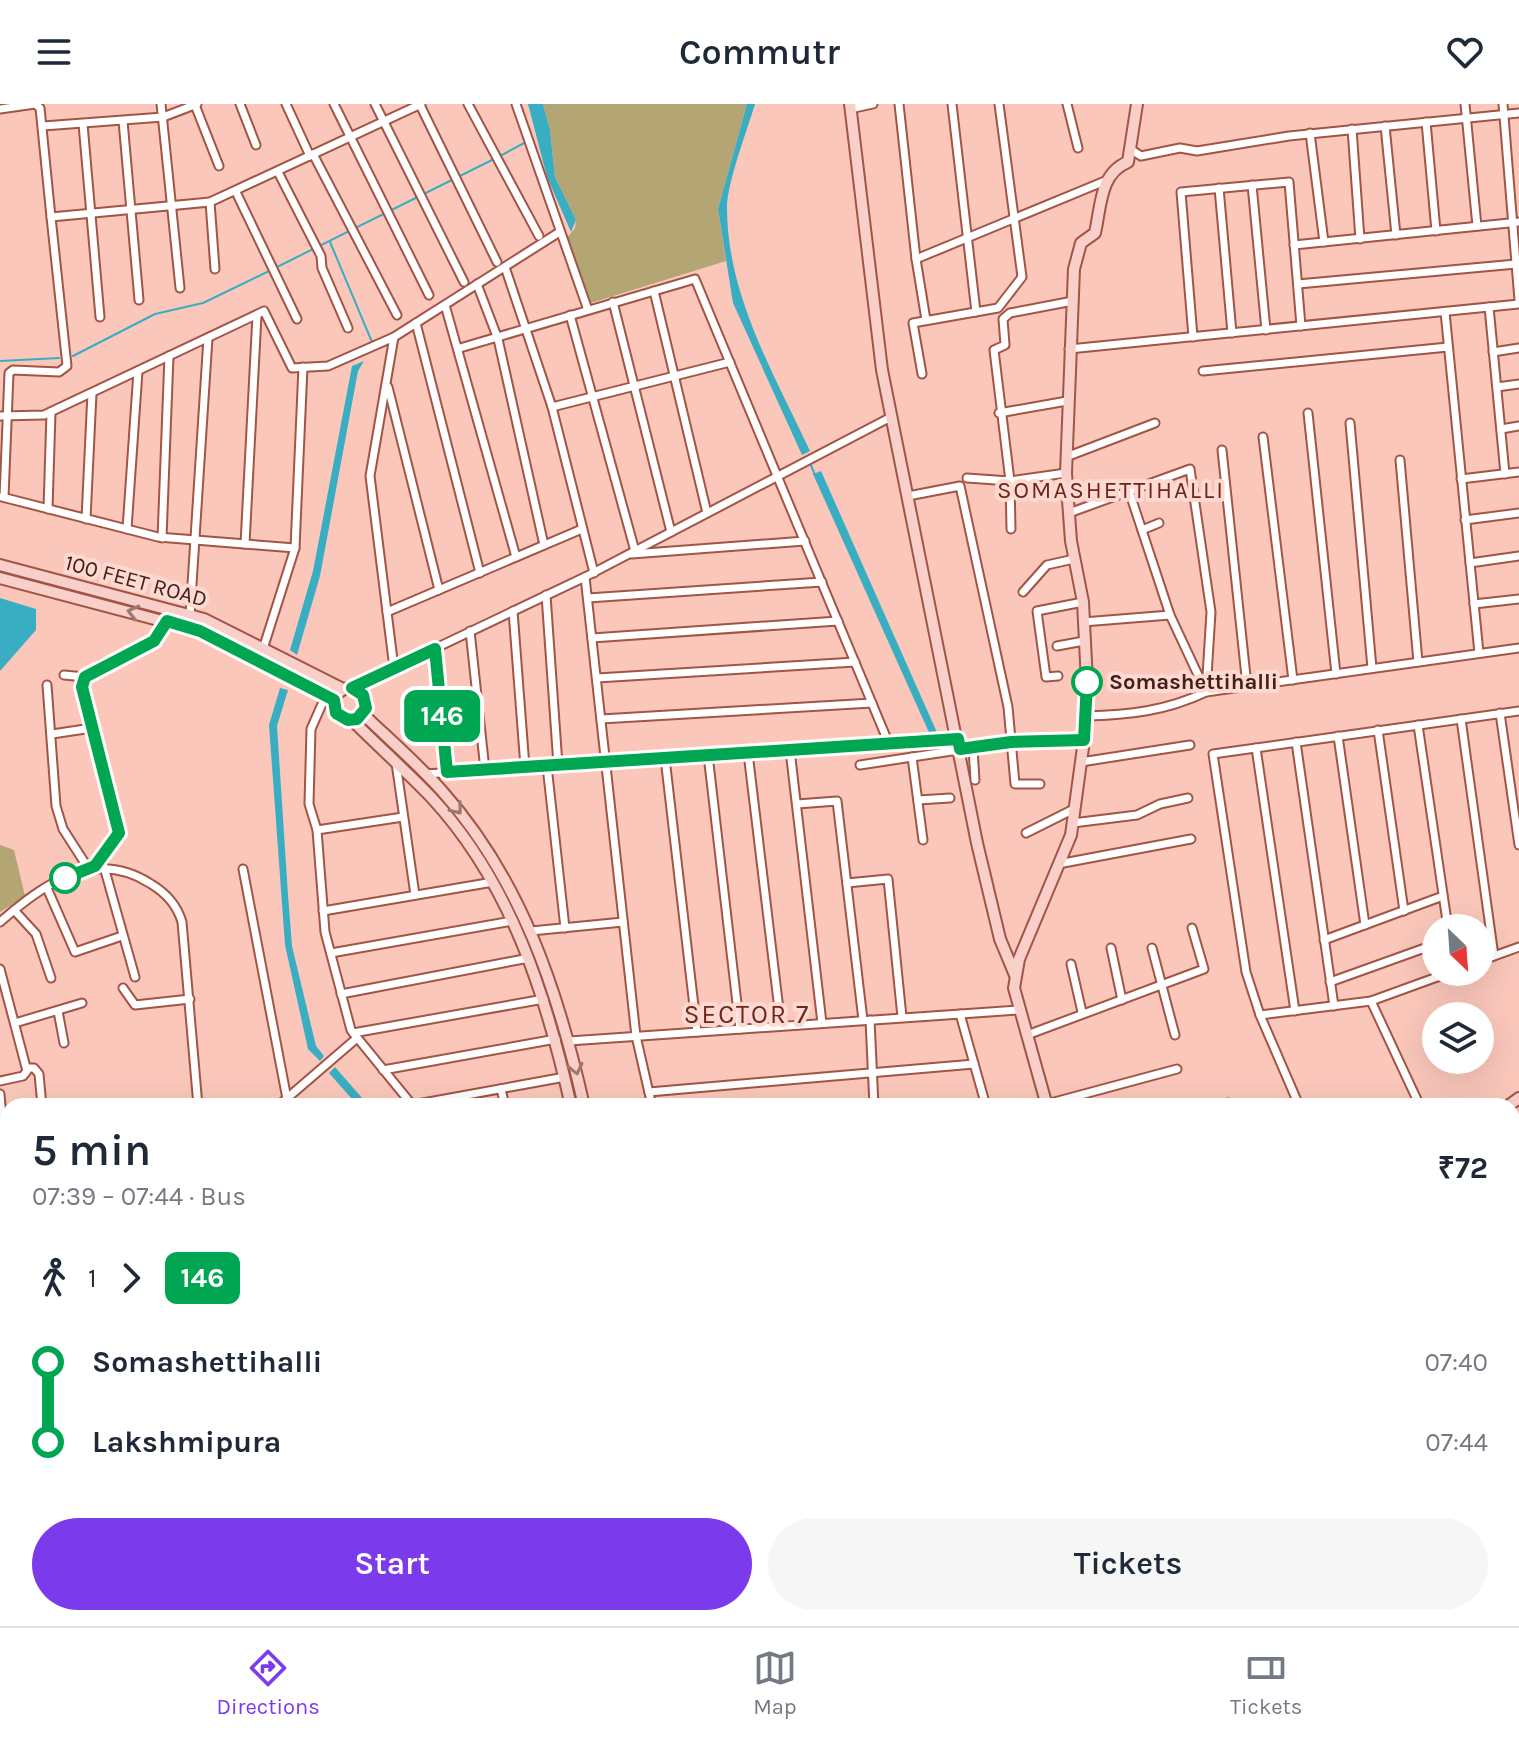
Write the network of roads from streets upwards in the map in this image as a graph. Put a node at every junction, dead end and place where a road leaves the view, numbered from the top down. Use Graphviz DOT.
graph roads {
  1 [pos="161,104"];
  2 [pos="196,104"];
  3 [pos="240,104"];
  4 [pos="286,104"];
  5 [pos="334,104"];
  6 [pos="375,104"];
  7 [pos="421,104"];
  8 [pos="468,104"];
  9 [pos="516,104"];
  10 [pos="873,104"];
  11 [pos="899,104"];
  12 [pos="952,104"];
  13 [pos="999,104"];
  14 [pos="1067,104"];
  15 [pos="1137,104"];
  16 [pos="1465,104"];
  17 [pos="1503,104"];
  18 [pos="29,105"];
  19 [pos="42,105"];
  20 [pos="850,106"];
  21 [pos="0,109"];
  22 [pos="1519,113"];
  23 [pos="1504,114"];
  24 [pos="163,117"];
  25 [pos="1466,118"];
  26 [pos="123,121"];
  27 [pos="1426,122"];
  28 [pos="384,123"];
  29 [pos="83,124"];
  30 [pos="43,126"];
  31 [pos="1385,126"];
  32 [pos="1352,129"];
  33 [pos="1310,133"];
  34 [pos="352,139"];
  35 [pos="256,145"];
  36 [pos="1078,148"];
  37 [pos="1130,149"];
  38 [pos="312,155"];
  39 [pos="219,166"];
  40 [pos="278,172"];
  41 [pos="1105,181"];
  42 [pos="1252,185"];
  43 [pos="1219,188"];
  44 [pos="236,192"];
  45 [pos="210,202"];
  46 [pos="170,205"];
  47 [pos="130,209"];
  48 [pos="91,212"];
  49 [pos="51,217"];
  50 [pos="1015,219"];
  51 [pos="1519,222"];
  52 [pos="1477,226"];
  53 [pos="1436,231"];
  54 [pos="558,233"];
  55 [pos="1396,235"];
  56 [pos="539,236"];
  57 [pos="968,238"];
  58 [pos="1360,239"];
  59 [pos="1324,242"];
  60 [pos="1294,245"];
  61 [pos="916,259"];
  62 [pos="501,264"];
  63 [pos="1516,264"];
  64 [pos="215,269"];
  65 [pos="464,282"];
  66 [pos="477,284"];
  67 [pos="1298,284"];
  68 [pos="180,288"];
  69 [pos="654,291"];
  70 [pos="429,295"];
  71 [pos="139,300"];
  72 [pos="1073,301"];
  73 [pos="613,302"];
  74 [pos="1519,302"];
  75 [pos="445,305"];
  76 [pos="1489,307"];
  77 [pos="588,310"];
  78 [pos="976,312"];
  79 [pos="1445,312"];
  80 [pos="257,315"];
  81 [pos="397,315"];
  82 [pos="570,315"];
  83 [pos="100,317"];
  84 [pos="297,319"];
  85 [pos="926,320"];
  86 [pos="416,323"];
  87 [pos="1301,326"];
  88 [pos="348,328"];
  89 [pos="527,329"];
  90 [pos="1266,330"];
  91 [pos="1232,333"];
  92 [pos="394,337"];
  93 [pos="1193,337"];
  94 [pos="208,338"];
  95 [pos="498,339"];
  96 [pos="1448,347"];
  97 [pos="460,348"];
  98 [pos="1519,348"];
  99 [pos="1069,349"];
  100 [pos="1493,352"];
  101 [pos="169,356"];
  102 [pos="730,362"];
  103 [pos="303,367"];
  104 [pos="138,371"];
  105 [pos="1203,371"];
  106 [pos="922,374"];
  107 [pos="674,376"];
  108 [pos="387,383"];
  109 [pos="1519,384"];
  110 [pos="634,386"];
  111 [pos="1497,387"];
  112 [pos="92,393"];
  113 [pos="593,396"];
  114 [pos="1067,401"];
  115 [pos="552,407"];
  116 [pos="51,412"];
  117 [pos="999,413"];
  118 [pos="1308,413"];
  119 [pos="3,416"];
  120 [pos="891,417"];
  121 [pos="1155,423"];
  122 [pos="1350,423"];
  123 [pos="1519,426"];
  124 [pos="1501,429"];
  125 [pos="1263,437"];
  126 [pos="1222,450"];
  127 [pos="1066,457"];
  128 [pos="1400,460"];
  129 [pos="1519,472"];
  130 [pos="1066,473"];
  131 [pos="1505,474"];
  132 [pos="778,476"];
  133 [pos="967,478"];
  134 [pos="1461,479"];
  135 [pos="1010,481"];
  136 [pos="1129,491"];
  137 [pos="908,496"];
  138 [pos="2,497"];
  139 [pos="48,509"];
  140 [pos="707,513"];
  141 [pos="1069,513"];
  142 [pos="1519,513"];
  143 [pos="86,519"];
  144 [pos="1465,520"];
  145 [pos="1159,523"];
  146 [pos="127,529"];
  147 [pos="582,529"];
  148 [pos="1011,529"];
  149 [pos="1142,530"];
  150 [pos="671,532"];
  151 [pos="162,538"];
  152 [pos="196,540"];
  153 [pos="805,541"];
  154 [pos="245,544"];
  155 [pos="544,545"];
  156 [pos="295,548"];
  157 [pos="632,552"];
  158 [pos="1519,556"];
  159 [pos="516,557"];
  160 [pos="1074,559"];
  161 [pos="1470,563"];
  162 [pos="0,565"];
  163 [pos="480,573"];
  164 [pos="590,575"];
  165 [pos="0,578"];
  166 [pos="822,582"];
  167 [pos="439,590"];
  168 [pos="1023,592"];
  169 [pos="546,595"];
  170 [pos="588,598"];
  171 [pos="1519,599"];
  172 [pos="1083,602"];
  173 [pos="1474,604"];
  174 [pos="513,611"];
  175 [pos="387,612"];
  176 [pos="190,615"];
  177 [pos="1170,615"];
  178 [pos="167,621"];
  179 [pos="838,621"];
  180 [pos="1083,622"];
  181 [pos="470,631"];
  182 [pos="592,638"];
  183 [pos="1084,641"];
  184 [pos="1057,646"];
  185 [pos="1519,648"];
  186 [pos="263,649"];
  187 [pos="435,649"];
  188 [pos="1479,653"];
  189 [pos="855,662"];
  190 [pos="1418,662"];
  191 [pos="394,668"];
  192 [pos="1372,668"];
  193 [pos="1336,674"];
  194 [pos="64,675"];
  195 [pos="1058,676"];
  196 [pos="85,677"];
  197 [pos="597,678"];
  198 [pos="1293,680"];
  199 [pos="47,685"];
  200 [pos="1247,686"];
  201 [pos="347,689"];
  202 [pos="1206,692"];
  203 [pos="330,698"];
  204 [pos="872,703"];
  205 [pos="1519,711"];
  206 [pos="1500,713"];
  207 [pos="363,714"];
  208 [pos="1085,716"];
  209 [pos="601,719"];
  210 [pos="1461,719"];
  211 [pos="352,720"];
  212 [pos="1418,725"];
  213 [pos="92,728"];
  214 [pos="1378,730"];
  215 [pos="52,734"];
  216 [pos="1338,736"];
  217 [pos="1084,740"];
  218 [pos="1011,742"];
  219 [pos="1296,742"];
  220 [pos="889,744"];
  221 [pos="959,744"];
  222 [pos="1190,745"];
  223 [pos="973,748"];
  224 [pos="1256,748"];
  225 [pos="790,750"];
  226 [pos="748,753"];
  227 [pos="708,755"];
  228 [pos="912,757"];
  229 [pos="665,758"];
  230 [pos="606,762"];
  231 [pos="1081,762"];
  232 [pos="396,763"];
  233 [pos="558,765"];
  234 [pos="860,765"];
  235 [pos="547,766"];
  236 [pos="525,767"];
  237 [pos="485,770"];
  238 [pos="447,772"];
  239 [pos="425,774"];
  240 [pos="975,780"];
  241 [pos="1040,784"];
  242 [pos="950,798"];
  243 [pos="1188,798"];
  244 [pos="918,800"];
  245 [pos="797,804"];
  246 [pos="1074,809"];
  247 [pos="403,817"];
  248 [pos="1073,823"];
  249 [pos="317,830"];
  250 [pos="1026,833"];
  251 [pos="1191,839"];
  252 [pos="923,840"];
  253 [pos="1519,845"];
  254 [pos="1058,864"];
  255 [pos="96,867"];
  256 [pos="243,869"];
  257 [pos="493,882"];
  258 [pos="847,883"];
  259 [pos="47,888"];
  260 [pos="415,895"];
  261 [pos="1443,896"];
  262 [pos="14,910"];
  263 [pos="323,911"];
  264 [pos="1404,911"];
  265 [pos="1446,914"];
  266 [pos="1488,914"];
  267 [pos="512,921"];
  268 [pos="0,922"];
  269 [pos="623,922"];
  270 [pos="1365,925"];
  271 [pos="565,928"];
  272 [pos="1192,928"];
  273 [pos="531,931"];
  274 [pos="122,936"];
  275 [pos="1324,940"];
  276 [pos="1519,947"];
  277 [pos="1111,948"];
  278 [pos="1152,948"];
  279 [pos="1422,949"];
  280 [pos="331,953"];
  281 [pos="1494,956"];
  282 [pos="529,958"];
  283 [pos="1071,964"];
  284 [pos="0,969"];
  285 [pos="135,977"];
  286 [pos="1016,977"];
  287 [pos="51,978"];
  288 [pos="1330,982"];
  289 [pos="1422,983"];
  290 [pos="1161,986"];
  291 [pos="123,988"];
  292 [pos="341,994"];
  293 [pos="190,999"];
  294 [pos="544,999"];
  295 [pos="1122,1000"];
  296 [pos="1371,1001"];
  297 [pos="82,1003"];
  298 [pos="1334,1006"];
  299 [pos="1019,1010"];
  300 [pos="58,1011"];
  301 [pos="1295,1011"];
  302 [pos="1082,1012"];
  303 [pos="960,1014"];
  304 [pos="1260,1015"];
  305 [pos="902,1017"];
  306 [pos="866,1020"];
  307 [pos="15,1023"];
  308 [pos="822,1023"];
  309 [pos="781,1026"];
  310 [pos="740,1029"];
  311 [pos="697,1032"];
  312 [pos="355,1035"];
  313 [pos="1027,1035"];
  314 [pos="1175,1035"];
  315 [pos="636,1036"];
  316 [pos="556,1039"];
  317 [pos="569,1041"];
  318 [pos="64,1043"];
  319 [pos="974,1064"];
  320 [pos="27,1068"];
  321 [pos="1177,1069"];
  322 [pos="383,1070"];
  323 [pos="872,1072"];
  324 [pos="565,1077"];
  325 [pos="0,1081"];
  326 [pos="501,1089"];
  327 [pos="649,1092"];
  328 [pos="41,1098"];
  329 [pos="197,1098"];
  330 [pos="287,1098"];
  331 [pos="288,1098"];
  332 [pos="406,1098"];
  333 [pos="454,1098"];
  334 [pos="503,1098"];
  335 [pos="569,1098"];
  336 [pos="582,1098"];
  337 [pos="650,1098"];
  338 [pos="874,1098"];
  339 [pos="984,1098"];
  340 [pos="1045,1098"];
  341 [pos="1072,1098"];
  342 [pos="1296,1098"];
  343 [pos="1416,1098"];
  1 -- 24 [label="street"];
  2 -- 24 [label="street"];
  2 -- 39 [label="street"];
  3 -- 35 [label="street"];
  4 -- 38 [label="street"];
  5 -- 34 [label="street"];
  6 -- 28 [label="street"];
  7 -- 28 [label="street"];
  7 -- 62 [label="street"];
  8 -- 56 [label="street"];
  9 -- 54 [label="street"];
  10 -- 20 [label="street"];
  11 -- 61 [label="street"];
  12 -- 57 [label="street"];
  13 -- 50 [label="street"];
  14 -- 36 [label="street"];
  15 -- 37 [label="street"];
  16 -- 25 [label="street"];
  17 -- 23 [label="street"];
  18 -- 19 [label="street"];
  18 -- 21 [label="street"];
  19 -- 30 [label="street"];
  20 -- 120 [label="street"];
  22 -- 23 [label="street"];
  23 -- 25 [label="street"];
  23 -- 63 [label="street"];
  24 -- 26 [label="street"];
  24 -- 46 [label="street"];
  25 -- 27 [label="street"];
  25 -- 52 [label="street"];
  26 -- 29 [label="street"];
  26 -- 47 [label="street"];
  27 -- 31 [label="street"];
  27 -- 53 [label="street"];
  28 -- 34 [label="street"];
  28 -- 65 [label="street"];
  29 -- 30 [label="street"];
  29 -- 48 [label="street"];
  30 -- 49 [label="street"];
  31 -- 32 [label="street"];
  31 -- 55 [label="street"];
  32 -- 33 [label="street"];
  32 -- 58 [label="street"];
  33 -- 37 [label="street"];
  33 -- 59 [label="street"];
  34 -- 38 [label="street"];
  34 -- 70 [label="street"];
  37 -- 41 [label="street"];
  38 -- 40 [label="street"];
  38 -- 81 [label="street"];
  40 -- 44 [label="street"];
  40 -- 88 [label="street"];
  41 -- 50 [label="street"];
  41 -- 72 [label="street"];
  42 -- 43 [label="street"];
  42 -- 60 [label="street"];
  42 -- 90 [label="street"];
  43 -- 91 [label="street"];
  43 -- 93 [label="street"];
  44 -- 45 [label="street"];
  44 -- 84 [label="street"];
  45 -- 46 [label="street"];
  45 -- 64 [label="street"];
  46 -- 47 [label="street"];
  46 -- 68 [label="street"];
  47 -- 48 [label="street"];
  47 -- 71 [label="street"];
  48 -- 49 [label="street"];
  48 -- 83 [label="street"];
  49 -- 119 [label="street"];
  50 -- 57 [label="street"];
  50 -- 78 [label="street"];
  51 -- 52 [label="street"];
  52 -- 53 [label="street"];
  53 -- 55 [label="street"];
  54 -- 62 [label="street"];
  54 -- 77 [label="street"];
  55 -- 58 [label="street"];
  57 -- 61 [label="street"];
  57 -- 78 [label="street"];
  58 -- 59 [label="street"];
  59 -- 60 [label="street"];
  60 -- 67 [label="street"];
  61 -- 85 [label="street"];
  62 -- 66 [label="street"];
  62 -- 89 [label="street"];
  63 -- 67 [label="street"];
  63 -- 74 [label="street"];
  66 -- 75 [label="street"];
  66 -- 95 [label="street"];
  67 -- 87 [label="street"];
  69 -- 73 [label="street"];
  69 -- 102 [label="street"];
  69 -- 107 [label="street"];
  72 -- 99 [label="street"];
  72 -- 117 [label="street"];
  73 -- 77 [label="street"];
  73 -- 110 [label="street"];
  74 -- 76 [label="street"];
  75 -- 86 [label="street"];
  75 -- 97 [label="street"];
  76 -- 79 [label="street"];
  76 -- 100 [label="street"];
  77 -- 82 [label="street"];
  78 -- 85 [label="street"];
  79 -- 87 [label="street"];
  79 -- 96 [label="street"];
  80 -- 94 [label="street"];
  80 -- 103 [label="street"];
  80 -- 154 [label="street"];
  82 -- 89 [label="street"];
  82 -- 113 [label="street"];
  85 -- 106 [label="street"];
  86 -- 92 [label="street"];
  86 -- 163 [label="street"];
  87 -- 90 [label="street"];
  89 -- 95 [label="street"];
  89 -- 115 [label="street"];
  90 -- 91 [label="street"];
  91 -- 93 [label="street"];
  92 -- 103 [label="street"];
  92 -- 108 [label="street"];
  93 -- 99 [label="street"];
  94 -- 101 [label="street"];
  94 -- 152 [label="street"];
  95 -- 97 [label="street"];
  95 -- 155 [label="street"];
  96 -- 105 [label="street"];
  96 -- 134 [label="street"];
  97 -- 159 [label="street"];
  98 -- 100 [label="street"];
  99 -- 114 [label="street"];
  100 -- 111 [label="street"];
  101 -- 104 [label="street"];
  101 -- 151 [label="street"];
  102 -- 107 [label="street"];
  102 -- 132 [label="street"];
  103 -- 156 [label="street"];
  104 -- 112 [label="street"];
  104 -- 146 [label="street"];
  107 -- 110 [label="street"];
  107 -- 140 [label="street"];
  108 -- 167 [label="street"];
  108 -- 175 [label="street"];
  109 -- 111 [label="street"];
  110 -- 113 [label="street"];
  110 -- 150 [label="street"];
  111 -- 124 [label="street"];
  112 -- 116 [label="street"];
  112 -- 143 [label="street"];
  113 -- 115 [label="street"];
  113 -- 157 [label="street"];
  114 -- 117 [label="street"];
  114 -- 127 [label="street"];
  115 -- 147 [label="street"];
  116 -- 119 [label="street"];
  116 -- 139 [label="street"];
  117 -- 135 [label="street"];
  118 -- 193 [label="street"];
  119 -- 138 [label="street"];
  120 -- 132 [label="street"];
  120 -- 137 [label="street"];
  121 -- 127 [label="street"];
  122 -- 192 [label="street"];
  123 -- 124 [label="street"];
  124 -- 131 [label="street"];
  125 -- 198 [label="street"];
  126 -- 200 [label="street"];
  127 -- 130 [label="street"];
  128 -- 190 [label="street"];
  129 -- 131 [label="street"];
  130 -- 135 [label="street"];
  130 -- 141 [label="street"];
  131 -- 134 [label="street"];
  132 -- 140 [label="street"];
  132 -- 153 [label="street"];
  133 -- 135 [label="street"];
  134 -- 144 [label="street"];
  135 -- 148 [label="street"];
  136 -- 141 [label="street"];
  136 -- 149 [label="street"];
  136 -- 202 [label="street"];
  137 -- 218 [label="street"];
  137 -- 221 [label="street"];
  138 -- 139 [label="street"];
  139 -- 143 [label="street"];
  140 -- 150 [label="street"];
  141 -- 160 [label="street"];
  142 -- 144 [label="street"];
  143 -- 146 [label="street"];
  144 -- 161 [label="street"];
  145 -- 149 [label="street"];
  146 -- 151 [label="street"];
  147 -- 155 [label="street"];
  147 -- 164 [label="street"];
  149 -- 177 [label="street"];
  150 -- 157 [label="street"];
  151 -- 152 [label="street"];
  152 -- 154 [label="street"];
  152 -- 176 [label="street"];
  153 -- 157 [label="street"];
  153 -- 166 [label="street"];
  154 -- 156 [label="street"];
  155 -- 159 [label="street"];
  156 -- 186 [label="street"];
  157 -- 164 [label="street"];
  158 -- 161 [label="street"];
  159 -- 163 [label="street"];
  160 -- 168 [label="street"];
  160 -- 172 [label="street"];
  161 -- 173 [label="street"];
  162 -- 176 [label="street, 100 FEET ROAD"];
  163 -- 167 [label="street"];
  164 -- 169 [label="street"];
  164 -- 170 [label="street"];
  178 -- 165 [label="street, 100 FEET ROAD, one-way"];
  166 -- 170 [label="street"];
  166 -- 179 [label="street"];
  167 -- 175 [label="street"];
  169 -- 174 [label="street"];
  169 -- 233 [label="street"];
  170 -- 182 [label="street"];
  171 -- 173 [label="street"];
  172 -- 180 [label="street"];
  172 -- 195 [label="street"];
  173 -- 188 [label="street"];
  174 -- 181 [label="street"];
  174 -- 236 [label="street"];
  175 -- 191 [label="street"];
  176 -- 186 [label="street, 100 FEET ROAD"];
  177 -- 180 [label="street"];
  177 -- 202 [label="street"];
  178 -- 196 [label="street"];
  178 -- 203 [label="street, 100 FEET ROAD"];
  179 -- 182 [label="street"];
  179 -- 189 [label="street"];
  180 -- 183 [label="street"];
  181 -- 187 [label="street"];
  181 -- 237 [label="street"];
  182 -- 197 [label="street"];
  183 -- 184 [label="street"];
  183 -- 208 [label="street"];
  185 -- 188 [label="street"];
  186 -- 201 [label="street, 100 FEET ROAD"];
  187 -- 191 [label="street"];
  187 -- 238 [label="street"];
  188 -- 190 [label="street"];
  189 -- 197 [label="street"];
  189 -- 204 [label="street"];
  190 -- 192 [label="street"];
  191 -- 201 [label="street"];
  192 -- 193 [label="street"];
  193 -- 198 [label="street"];
  194 -- 196 [label="street"];
  196 -- 213 [label="street"];
  197 -- 209 [label="street"];
  198 -- 200 [label="street"];
  199 -- 215 [label="street"];
  200 -- 202 [label="street"];
  201 -- 203 [label="street"];
  201 -- 207 [label="street"];
  202 -- 208 [label="street"];
  203 -- 211 [label="street, 100 FEET ROAD"];
  203 -- 249 [label="street"];
  204 -- 209 [label="street"];
  204 -- 220 [label="street"];
  205 -- 206 [label="street"];
  206 -- 210 [label="street"];
  206 -- 253 [label="street"];
  207 -- 211 [label="street"];
  207 -- 239 [label="street"];
  208 -- 217 [label="street"];
  209 -- 230 [label="street"];
  210 -- 212 [label="street"];
  210 -- 266 [label="street"];
  211 -- 232 [label="street, 100 FEET ROAD"];
  212 -- 214 [label="street"];
  212 -- 261 [label="street"];
  213 -- 215 [label="street"];
  213 -- 255 [label="street"];
  214 -- 216 [label="street"];
  214 -- 264 [label="street"];
  215 -- 255 [label="street"];
  216 -- 219 [label="street"];
  216 -- 270 [label="street"];
  217 -- 218 [label="street"];
  217 -- 231 [label="street"];
  218 -- 223 [label="street"];
  218 -- 241 [label="street"];
  219 -- 224 [label="street"];
  219 -- 275 [label="street"];
  220 -- 221 [label="street"];
  220 -- 225 [label="street"];
  221 -- 223 [label="street"];
  221 -- 228 [label="street"];
  221 -- 286 [label="street"];
  222 -- 231 [label="street"];
  223 -- 240 [label="street"];
  224 -- 301 [label="street"];
  224 -- 304 [label="street"];
  225 -- 226 [label="street"];
  225 -- 245 [label="street"];
  226 -- 227 [label="street"];
  226 -- 309 [label="street"];
  227 -- 229 [label="street"];
  227 -- 310 [label="street"];
  228 -- 234 [label="street"];
  228 -- 244 [label="street"];
  229 -- 230 [label="street"];
  229 -- 311 [label="street"];
  230 -- 233 [label="street"];
  230 -- 269 [label="street"];
  231 -- 246 [label="street"];
  232 -- 247 [label="street"];
  232 -- 257 [label="street, 100 FEET ROAD"];
  233 -- 235 [label="street"];
  235 -- 236 [label="street"];
  235 -- 271 [label="street"];
  236 -- 237 [label="street"];
  237 -- 238 [label="street"];
  238 -- 239 [label="street"];
  239 -- 273 [label="street, one-way"];
  242 -- 244 [label="street"];
  243 -- 248 [label="street"];
  244 -- 252 [label="street"];
  245 -- 258 [label="street"];
  245 -- 308 [label="street"];
  246 -- 248 [label="street"];
  246 -- 250 [label="street"];
  247 -- 249 [label="street"];
  247 -- 260 [label="street"];
  248 -- 254 [label="street"];
  249 -- 263 [label="street"];
  251 -- 254 [label="street"];
  254 -- 286 [label="street"];
  255 -- 259 [label="street"];
  255 -- 274 [label="street"];
  255 -- 293 [label="street"];
  256 -- 330 [label="street"];
  257 -- 260 [label="street"];
  257 -- 267 [label="street, 100 FEET ROAD"];
  258 -- 305 [label="street"];
  258 -- 306 [label="street"];
  259 -- 262 [label="street"];
  259 -- 274 [label="street"];
  260 -- 263 [label="street"];
  261 -- 264 [label="street"];
  261 -- 265 [label="street"];
  262 -- 268 [label="street"];
  262 -- 287 [label="street"];
  263 -- 280 [label="street"];
  264 -- 270 [label="street"];
  267 -- 280 [label="street"];
  267 -- 282 [label="street, 100 FEET ROAD"];
  269 -- 271 [label="street"];
  269 -- 315 [label="street"];
  270 -- 275 [label="street"];
  271 -- 273 [label="street"];
  272 -- 290 [label="street"];
  273 -- 317 [label="street"];
  274 -- 285 [label="street"];
  275 -- 288 [label="street"];
  276 -- 281 [label="street"];
  277 -- 295 [label="street"];
  278 -- 290 [label="street"];
  279 -- 288 [label="street"];
  280 -- 292 [label="street"];
  282 -- 292 [label="street"];
  282 -- 294 [label="street, 100 FEET ROAD"];
  283 -- 302 [label="street"];
  284 -- 307 [label="street"];
  286 -- 299 [label="street"];
  288 -- 298 [label="street"];
  289 -- 296 [label="street"];
  290 -- 295 [label="street"];
  290 -- 314 [label="street"];
  291 -- 293 [label="street"];
  292 -- 312 [label="street"];
  293 -- 329 [label="street"];
  294 -- 312 [label="street"];
  294 -- 316 [label="street, 100 FEET ROAD"];
  295 -- 302 [label="street"];
  296 -- 298 [label="street"];
  296 -- 343 [label="street"];
  297 -- 300 [label="street"];
  298 -- 301 [label="street"];
  299 -- 303 [label="street"];
  299 -- 313 [label="street"];
  300 -- 307 [label="street"];
  300 -- 318 [label="street"];
  301 -- 304 [label="street"];
  302 -- 313 [label="street"];
  303 -- 305 [label="street"];
  303 -- 319 [label="street"];
  304 -- 342 [label="street"];
  305 -- 306 [label="street"];
  306 -- 308 [label="street"];
  306 -- 323 [label="street"];
  307 -- 320 [label="street"];
  308 -- 309 [label="street"];
  309 -- 310 [label="street"];
  310 -- 311 [label="street"];
  311 -- 315 [label="street"];
  312 -- 322 [label="street"];
  312 -- 331 [label="street"];
  313 -- 340 [label="street"];
  315 -- 317 [label="street"];
  315 -- 327 [label="street"];
  316 -- 322 [label="street"];
  316 -- 324 [label="street, 100 FEET ROAD"];
  317 -- 336 [label="street, one-way"];
  319 -- 323 [label="street"];
  319 -- 339 [label="street"];
  320 -- 325 [label="street"];
  320 -- 328 [label="street"];
  321 -- 341 [label="street"];
  322 -- 332 [label="street"];
  323 -- 327 [label="street"];
  323 -- 338 [label="street"];
  324 -- 326 [label="street"];
  324 -- 335 [label="street, 100 FEET ROAD"];
  326 -- 333 [label="street"];
  326 -- 334 [label="street"];
  327 -- 337 [label="street"];
}
